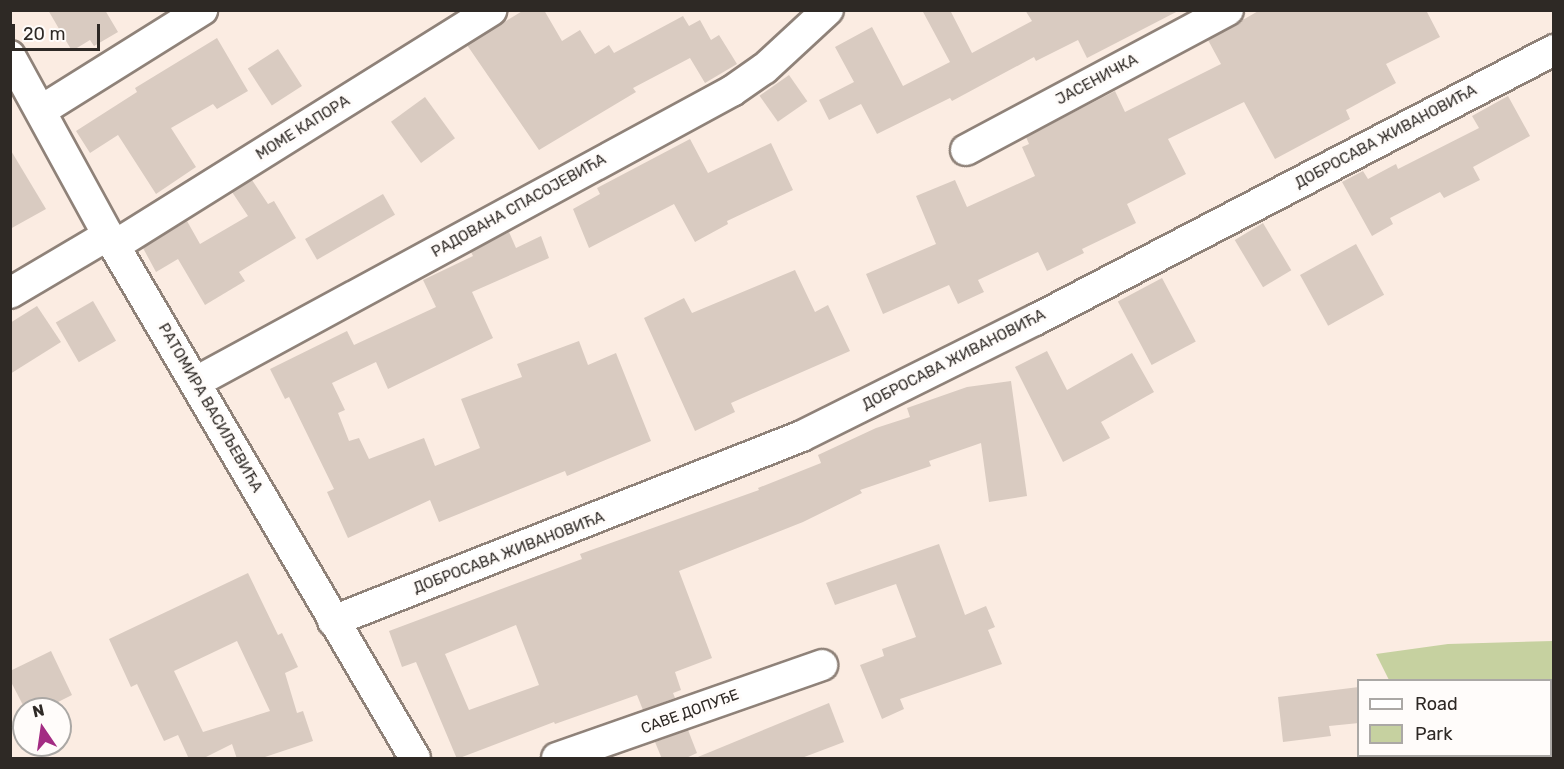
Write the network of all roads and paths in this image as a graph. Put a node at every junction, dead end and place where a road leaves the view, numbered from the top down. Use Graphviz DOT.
graph roads {
  1 [pos="202,10"];
  2 [pos="491,10"];
  3 [pos="828,10"];
  4 [pos="1228,10"];
  5 [pos="1554,50"];
  6 [pos="10,56"];
  7 [pos="42,110"];
  8 [pos="966,150"];
  9 [pos="111,240"];
  10 [pos="10,292"];
  11 [pos="196,382"];
  12 [pos="333,621"];
  13 [pos="822,665"];
  14 [pos="415,759"];
  15 [pos="557,759"];
  1 -- 7 [label="street"];
  2 -- 9 [label="street, МОМЕ КАПОРА"];
  3 -- 11 [label="street, РАДОВАНА СПАСОЈЕВИЋА"];
  4 -- 8 [label="street, ЈАСЕНИЧКА"];
  5 -- 12 [label="street, ДОБРОСАВА ЖИВАНОВИЋА"];
  6 -- 7 [label="street, РАТОМИРА ВАСИЉЕВИЋА"];
  7 -- 9 [label="street, РАТОМИРА ВАСИЉЕВИЋА"];
  9 -- 10 [label="street, МОМЕ КАПОРА"];
  9 -- 11 [label="street, РАТОМИРА ВАСИЉЕВИЋА"];
  11 -- 12 [label="street, РАТОМИРА ВАСИЉЕВИЋА"];
  12 -- 14 [label="street, РАТОМИРА ВАСИЉЕВИЋА"];
  13 -- 15 [label="street, САВЕ ДОПУЂЕ"];
}
